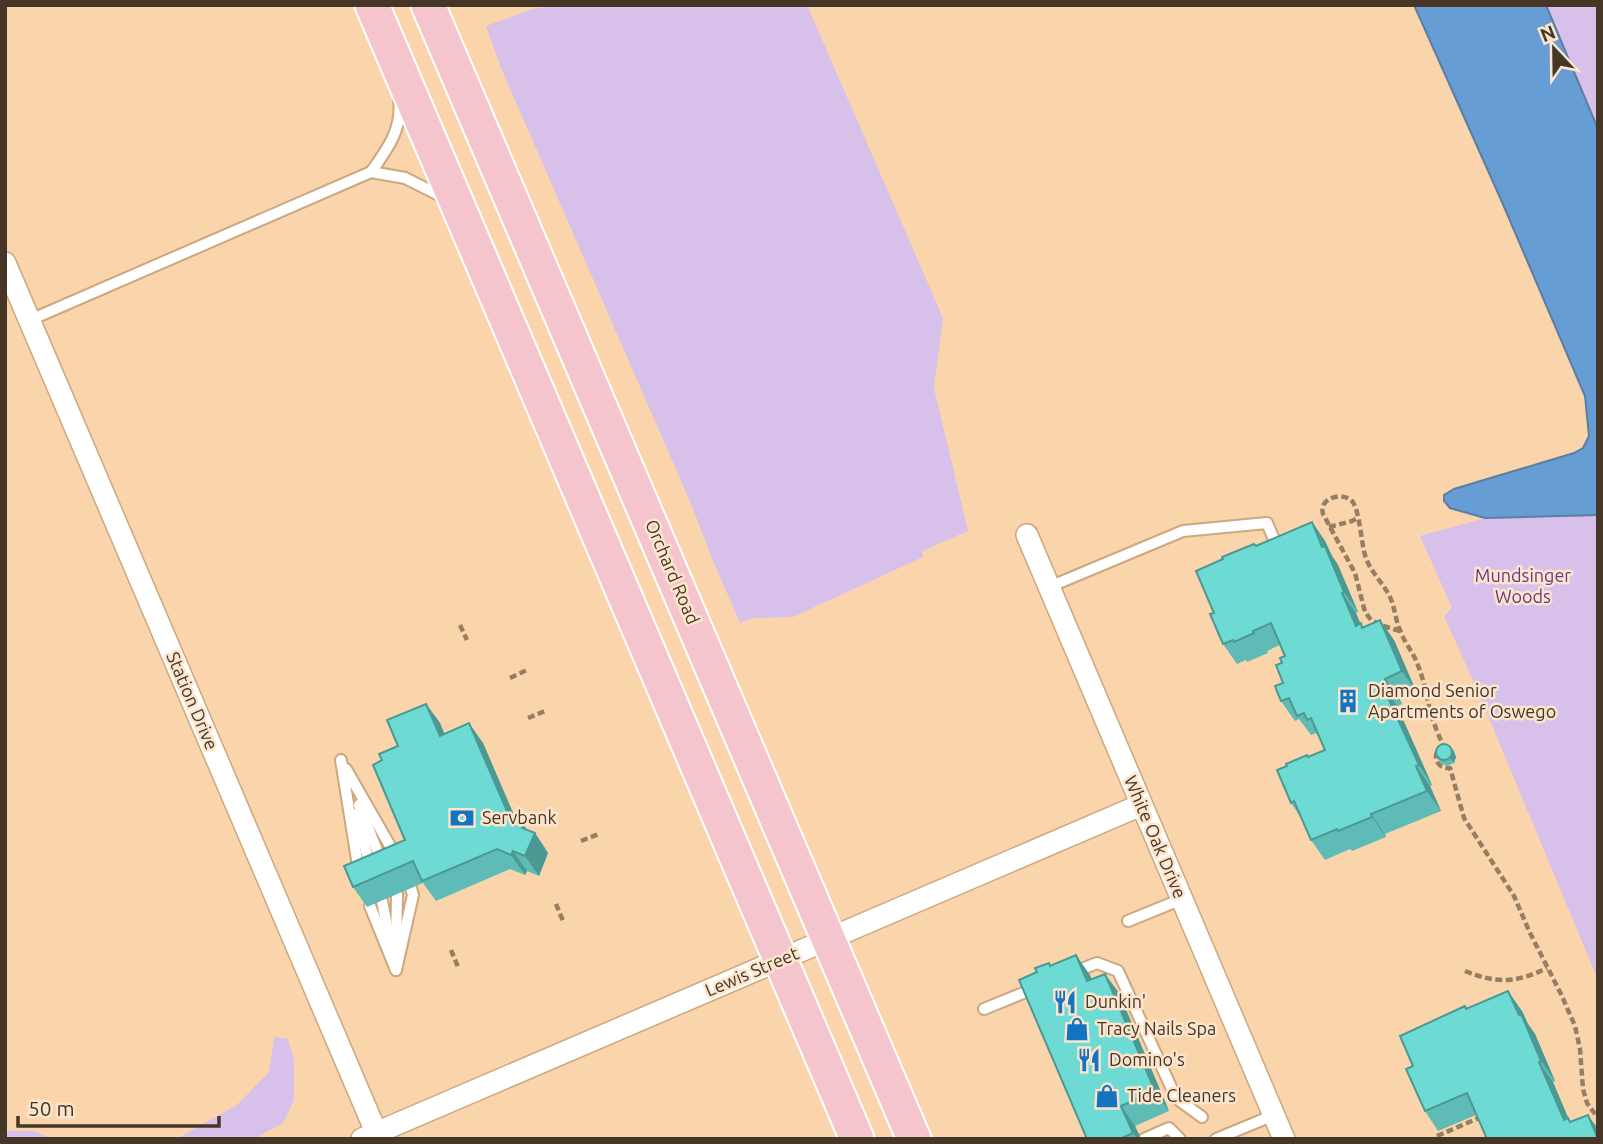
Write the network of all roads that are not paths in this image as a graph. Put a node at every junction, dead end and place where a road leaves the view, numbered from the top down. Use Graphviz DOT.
graph roads {
  1 [pos="372,5"];
  2 [pos="428,5"];
  3 [pos="392,52"];
  4 [pos="371,172"];
  5 [pos="469,231"];
  6 [pos="5,263"];
  7 [pos="30,320"];
  8 [pos="1027,535"];
  9 [pos="1282,557"];
  10 [pos="1049,587"];
  11 [pos="341,760"];
  12 [pos="1141,805"];
  13 [pos="402,867"];
  14 [pos="387,873"];
  15 [pos="374,879"];
  16 [pos="361,884"];
  17 [pos="411,888"];
  18 [pos="397,894"];
  19 [pos="1182,899"];
  20 [pos="382,901"];
  21 [pos="370,906"];
  22 [pos="1128,921"];
  23 [pos="830,940"];
  24 [pos="781,960"];
  25 [pos="396,970"];
  26 [pos="1059,979"];
  27 [pos="1047,984"];
  28 [pos="985,1009"];
  29 [pos="1274,1115"];
  30 [pos="1202,1117"];
  31 [pos="373,1137"];
  32 [pos="857,1139"];
  33 [pos="914,1139"];
  34 [pos="1144,1139"];
  35 [pos="1180,1139"];
  36 [pos="1216,1139"];
  37 [pos="1284,1139"];
  1 -- 3 [label="main road"];
  2 -- 23 [label="main road, Orchard Road"];
  3 -- 4 [label="lane"];
  3 -- 5 [label="main road"];
  4 -- 5 [label="lane"];
  4 -- 7 [label="lane"];
  5 -- 24 [label="main road"];
  6 -- 7 [label="street, Station Drive"];
  7 -- 31 [label="street, Station Drive"];
  8 -- 10 [label="street, White Oak Drive"];
  9 -- 10 [label="lane"];
  10 -- 12 [label="street, White Oak Drive"];
  11 -- 13 [label="lane"];
  11 -- 14 [label="lane"];
  11 -- 15 [label="lane"];
  11 -- 16 [label="lane"];
  12 -- 19 [label="street, White Oak Drive"];
  12 -- 23 [label="street, Lewis Street"];
  17 -- 25 [label="lane"];
  18 -- 25 [label="lane"];
  19 -- 22 [label="lane"];
  19 -- 29 [label="street, White Oak Drive"];
  20 -- 25 [label="lane"];
  21 -- 25 [label="lane"];
  23 -- 24 [label="street, Lewis Street"];
  23 -- 33 [label="main road, Orchard Road"];
  24 -- 31 [label="street, Lewis Street"];
  24 -- 32 [label="main road"];
  26 -- 30 [label="lane"];
  27 -- 28 [label="lane"];
  29 -- 36 [label="lane"];
  29 -- 37 [label="street, White Oak Drive"];
  34 -- 35 [label="lane"];
}
